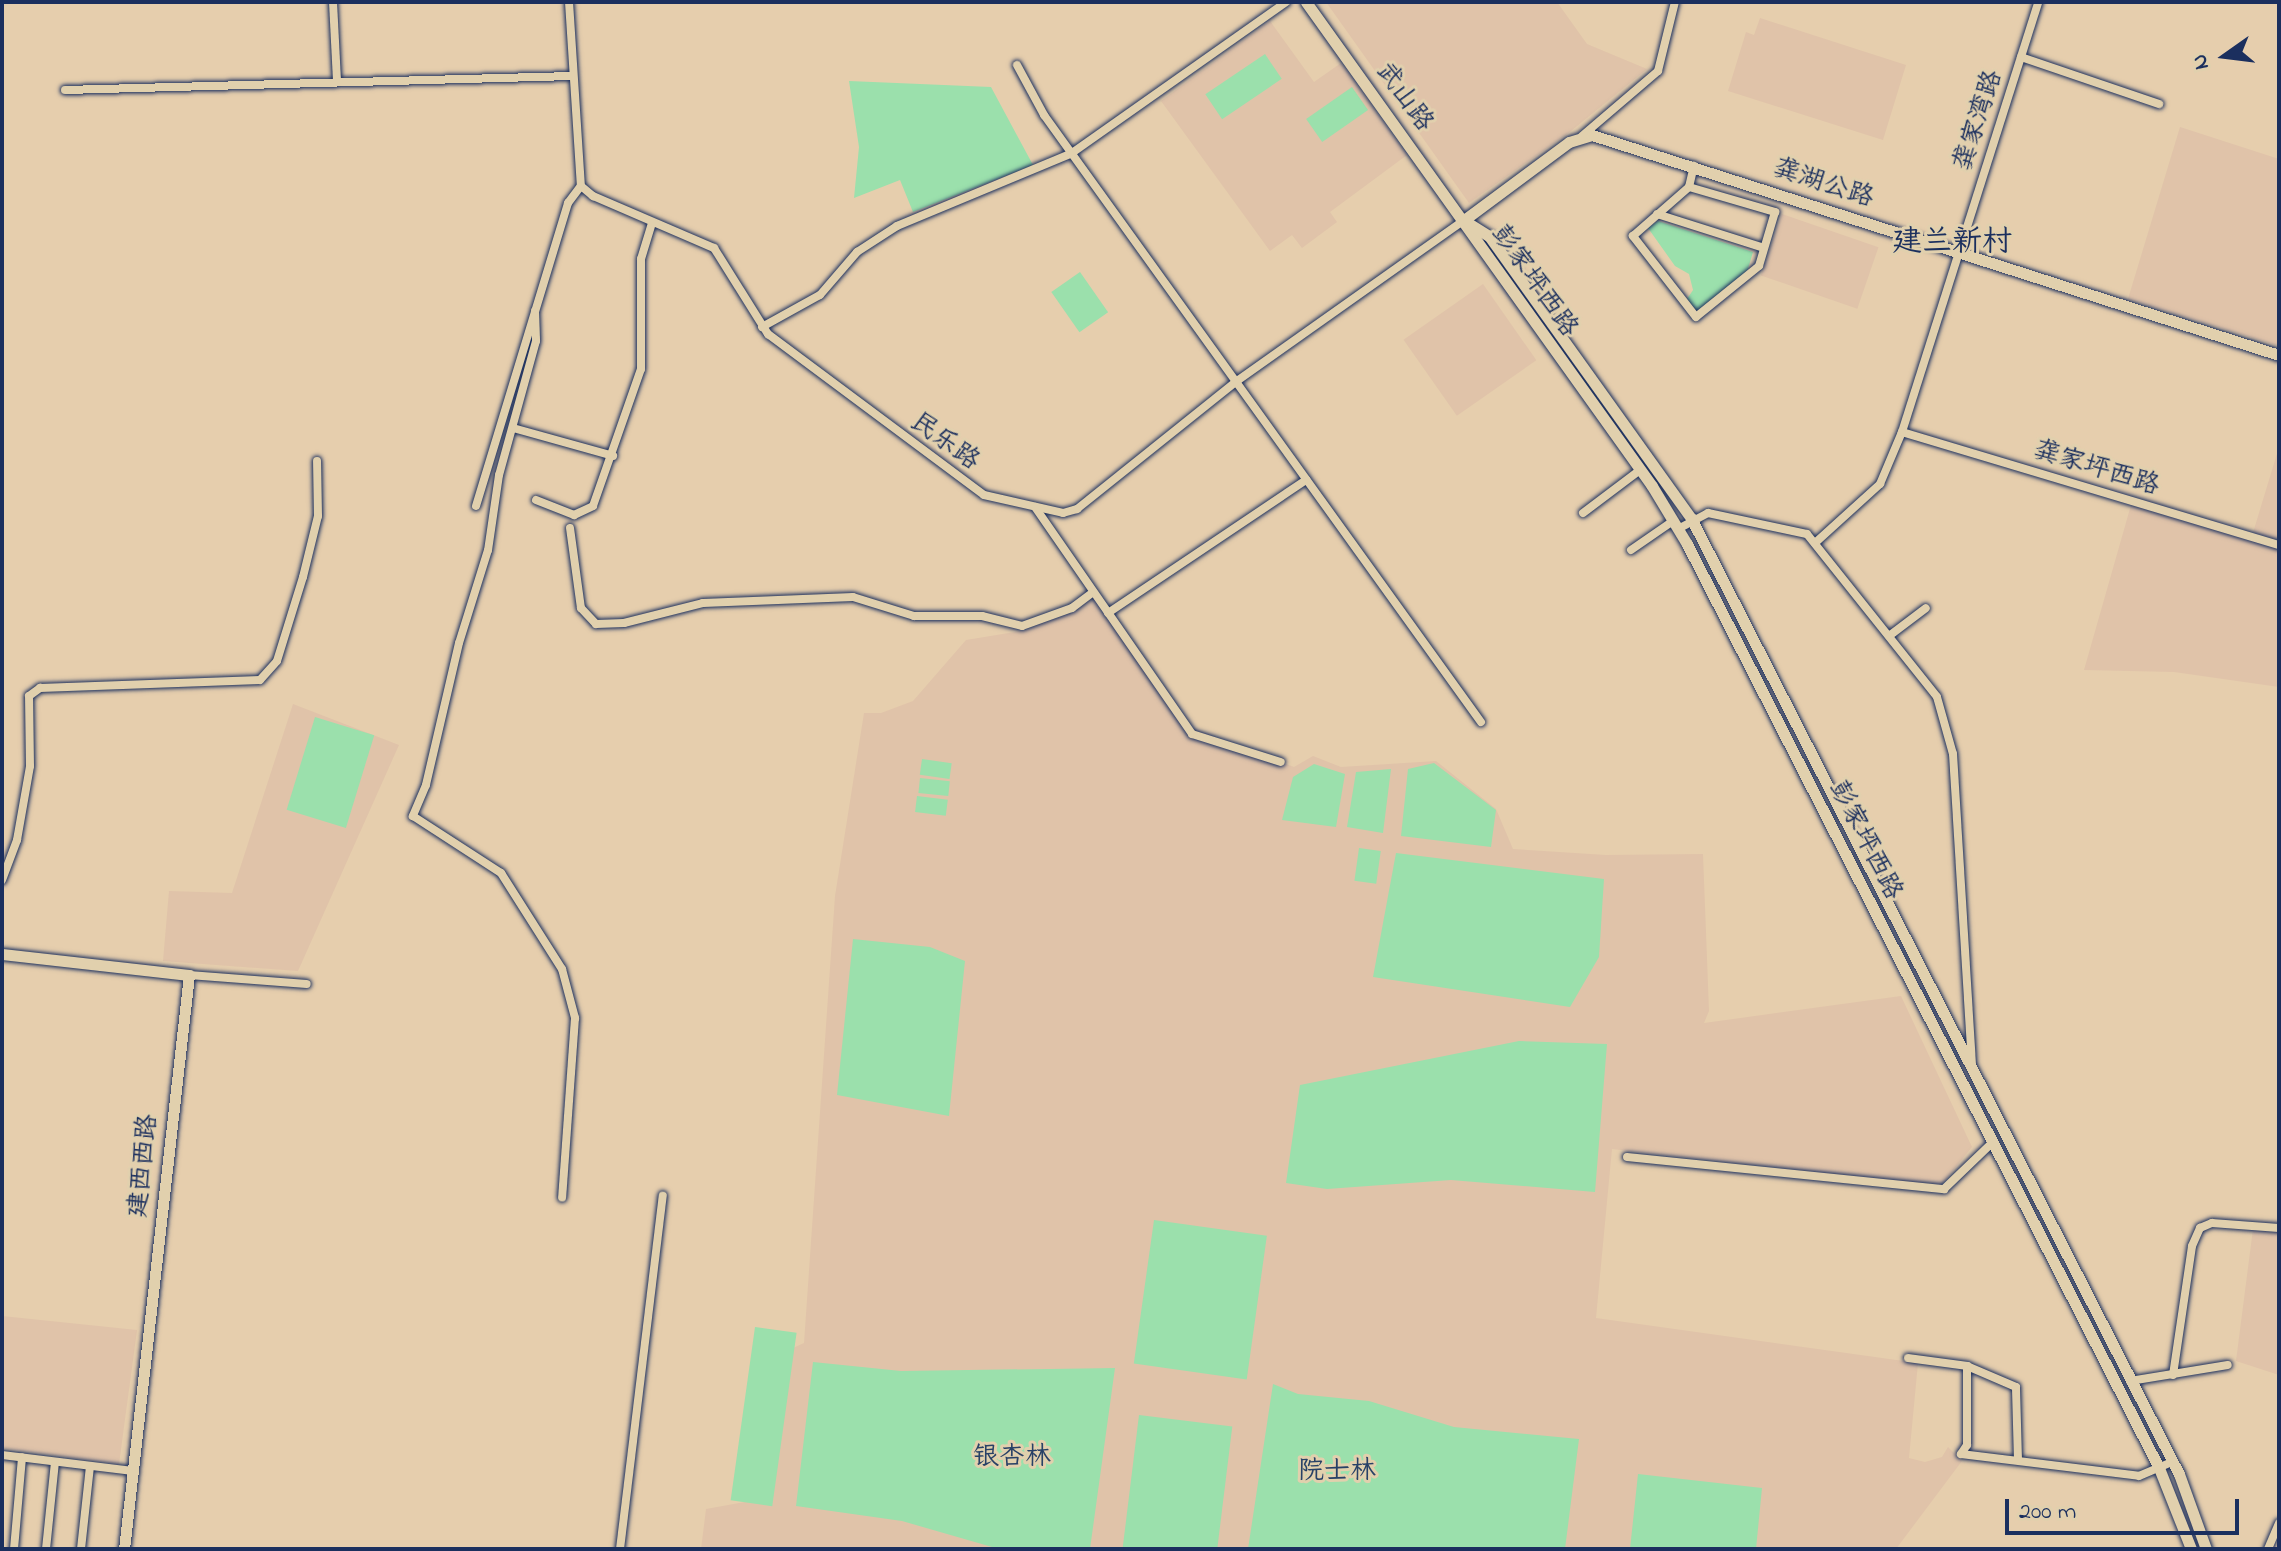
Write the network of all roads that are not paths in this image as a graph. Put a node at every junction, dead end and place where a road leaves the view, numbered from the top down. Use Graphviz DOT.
graph roads {
  1 [pos="333,2"];
  2 [pos="569,2"];
  3 [pos="1286,2"];
  4 [pos="1306,2"];
  5 [pos="1675,2"];
  6 [pos="2038,2"];
  7 [pos="2021,57"];
  8 [pos="1017,65"];
  9 [pos="571,76"];
  10 [pos="337,82"];
  11 [pos="65,90"];
  12 [pos="2159,104"];
  13 [pos="1582,136"];
  14 [pos="1072,153"];
  15 [pos="1694,166"];
  16 [pos="581,186"];
  17 [pos="1689,187"];
  18 [pos="1657,214"];
  19 [pos="1464,220"];
  20 [pos="652,223"];
  21 [pos="1764,248"];
  22 [pos="1959,251"];
  23 [pos="535,311"];
  24 [pos="762,327"];
  25 [pos="2279,355"];
  26 [pos="1237,381"];
  27 [pos="513,428"];
  28 [pos="1902,432"];
  29 [pos="613,456"];
  30 [pos="317,461"];
  31 [pos="1640,470"];
  32 [pos="1306,480"];
  33 [pos="536,500"];
  34 [pos="476,506"];
  35 [pos="1035,507"];
  36 [pos="1583,513"];
  37 [pos="1691,518"];
  38 [pos="1675,525"];
  39 [pos="570,528"];
  40 [pos="1815,543"];
  41 [pos="2279,545"];
  42 [pos="1631,550"];
  43 [pos="1093,592"];
  44 [pos="1926,608"];
  45 [pos="1108,613"];
  46 [pos="1889,636"];
  47 [pos="1481,722"];
  48 [pos="1281,762"];
  49 [pos="2,880"];
  50 [pos="2,954"];
  51 [pos="189,975"];
  52 [pos="307,984"];
  53 [pos="1972,1067"];
  54 [pos="1993,1142"];
  55 [pos="1627,1157"];
  56 [pos="663,1196"];
  57 [pos="562,1198"];
  58 [pos="2279,1228"];
  59 [pos="1908,1358"];
  60 [pos="2228,1365"];
  61 [pos="1967,1366"];
  62 [pos="2173,1375"];
  63 [pos="2130,1381"];
  64 [pos="2,1455"];
  65 [pos="22,1457"];
  66 [pos="2018,1460"];
  67 [pos="55,1462"];
  68 [pos="2172,1462"];
  69 [pos="90,1466"];
  70 [pos="2159,1468"];
  71 [pos="133,1471"];
  72 [pos="2279,1523"];
  73 [pos="14,1549"];
  74 [pos="46,1549"];
  75 [pos="81,1549"];
  76 [pos="124,1549"];
  77 [pos="620,1549"];
  78 [pos="2191,1549"];
  79 [pos="2206,1549"];
  80 [pos="2268,1549"];
  1 -- 10 [label="street"];
  2 -- 9 [label="street"];
  3 -- 14 [label="street"];
  4 -- 19 [label="main road, 武山路"];
  5 -- 13 [label="street"];
  6 -- 7 [label="street, 龚家湾路"];
  7 -- 12 [label="street"];
  7 -- 22 [label="street, 龚家湾路"];
  8 -- 14 [label="street"];
  9 -- 10 [label="street"];
  9 -- 16 [label="street"];
  10 -- 11 [label="street"];
  13 -- 15 [label="main road, 龚湖公路"];
  13 -- 19 [label="main road"];
  14 -- 24 [label="street"];
  14 -- 26 [label="street"];
  15 -- 17 [label="street"];
  15 -- 22 [label="main road, 龚湖公路"];
  16 -- 20 [label="street, 民乐路"];
  16 -- 23 [label="street"];
  17 -- 18 [label="street"];
  17 -- 21 [label="street"];
  18 -- 21 [label="street"];
  18 -- 21 [label="street"];
  19 -- 26 [label="street, 民乐路"];
  19 -- 31 [label="main road, 彭家坪西路"];
  19 -- 37 [label="main road, 彭家坪西路"];
  20 -- 24 [label="street, 民乐路"];
  20 -- 29 [label="street"];
  22 -- 25 [label="main road, 龚湖公路"];
  22 -- 28 [label="street"];
  23 -- 27 [label="street"];
  23 -- 34 [label="street"];
  24 -- 35 [label="street, 民乐路"];
  26 -- 32 [label="street"];
  26 -- 35 [label="street, 民乐路"];
  27 -- 29 [label="street"];
  27 -- 57 [label="street"];
  28 -- 40 [label="street"];
  28 -- 41 [label="street, 龚家坪西路"];
  29 -- 33 [label="street"];
  30 -- 49 [label="street"];
  31 -- 36 [label="street"];
  31 -- 38 [label="main road, 彭家坪西路"];
  32 -- 45 [label="street"];
  32 -- 47 [label="street"];
  35 -- 43 [label="street"];
  37 -- 38 [label="street"];
  37 -- 40 [label="street"];
  37 -- 53 [label="main road, 彭家坪西路"];
  38 -- 42 [label="street"];
  38 -- 54 [label="main road, 彭家坪西路"];
  39 -- 43 [label="street"];
  40 -- 46 [label="street"];
  43 -- 45 [label="street"];
  44 -- 46 [label="street"];
  45 -- 48 [label="street"];
  46 -- 53 [label="street"];
  50 -- 51 [label="main road"];
  51 -- 52 [label="street"];
  51 -- 71 [label="main road, 建西西路"];
  53 -- 63 [label="main road, 彭家坪西路"];
  54 -- 55 [label="street"];
  54 -- 70 [label="main road, 彭家坪西路"];
  56 -- 77 [label="street"];
  58 -- 62 [label="street"];
  59 -- 61 [label="street"];
  60 -- 62 [label="street"];
  61 -- 66 [label="street"];
  61 -- 66 [label="street"];
  62 -- 63 [label="street"];
  63 -- 68 [label="main road, 彭家坪西路"];
  64 -- 65 [label="street"];
  65 -- 67 [label="street"];
  65 -- 73 [label="street"];
  66 -- 70 [label="street"];
  67 -- 69 [label="street"];
  67 -- 74 [label="street"];
  68 -- 70 [label="street"];
  68 -- 79 [label="main road, 彭家坪西路"];
  69 -- 71 [label="street"];
  69 -- 75 [label="street"];
  70 -- 78 [label="main road, 彭家坪西路"];
  71 -- 76 [label="main road, 建西西路"];
  72 -- 80 [label="street"];
}
